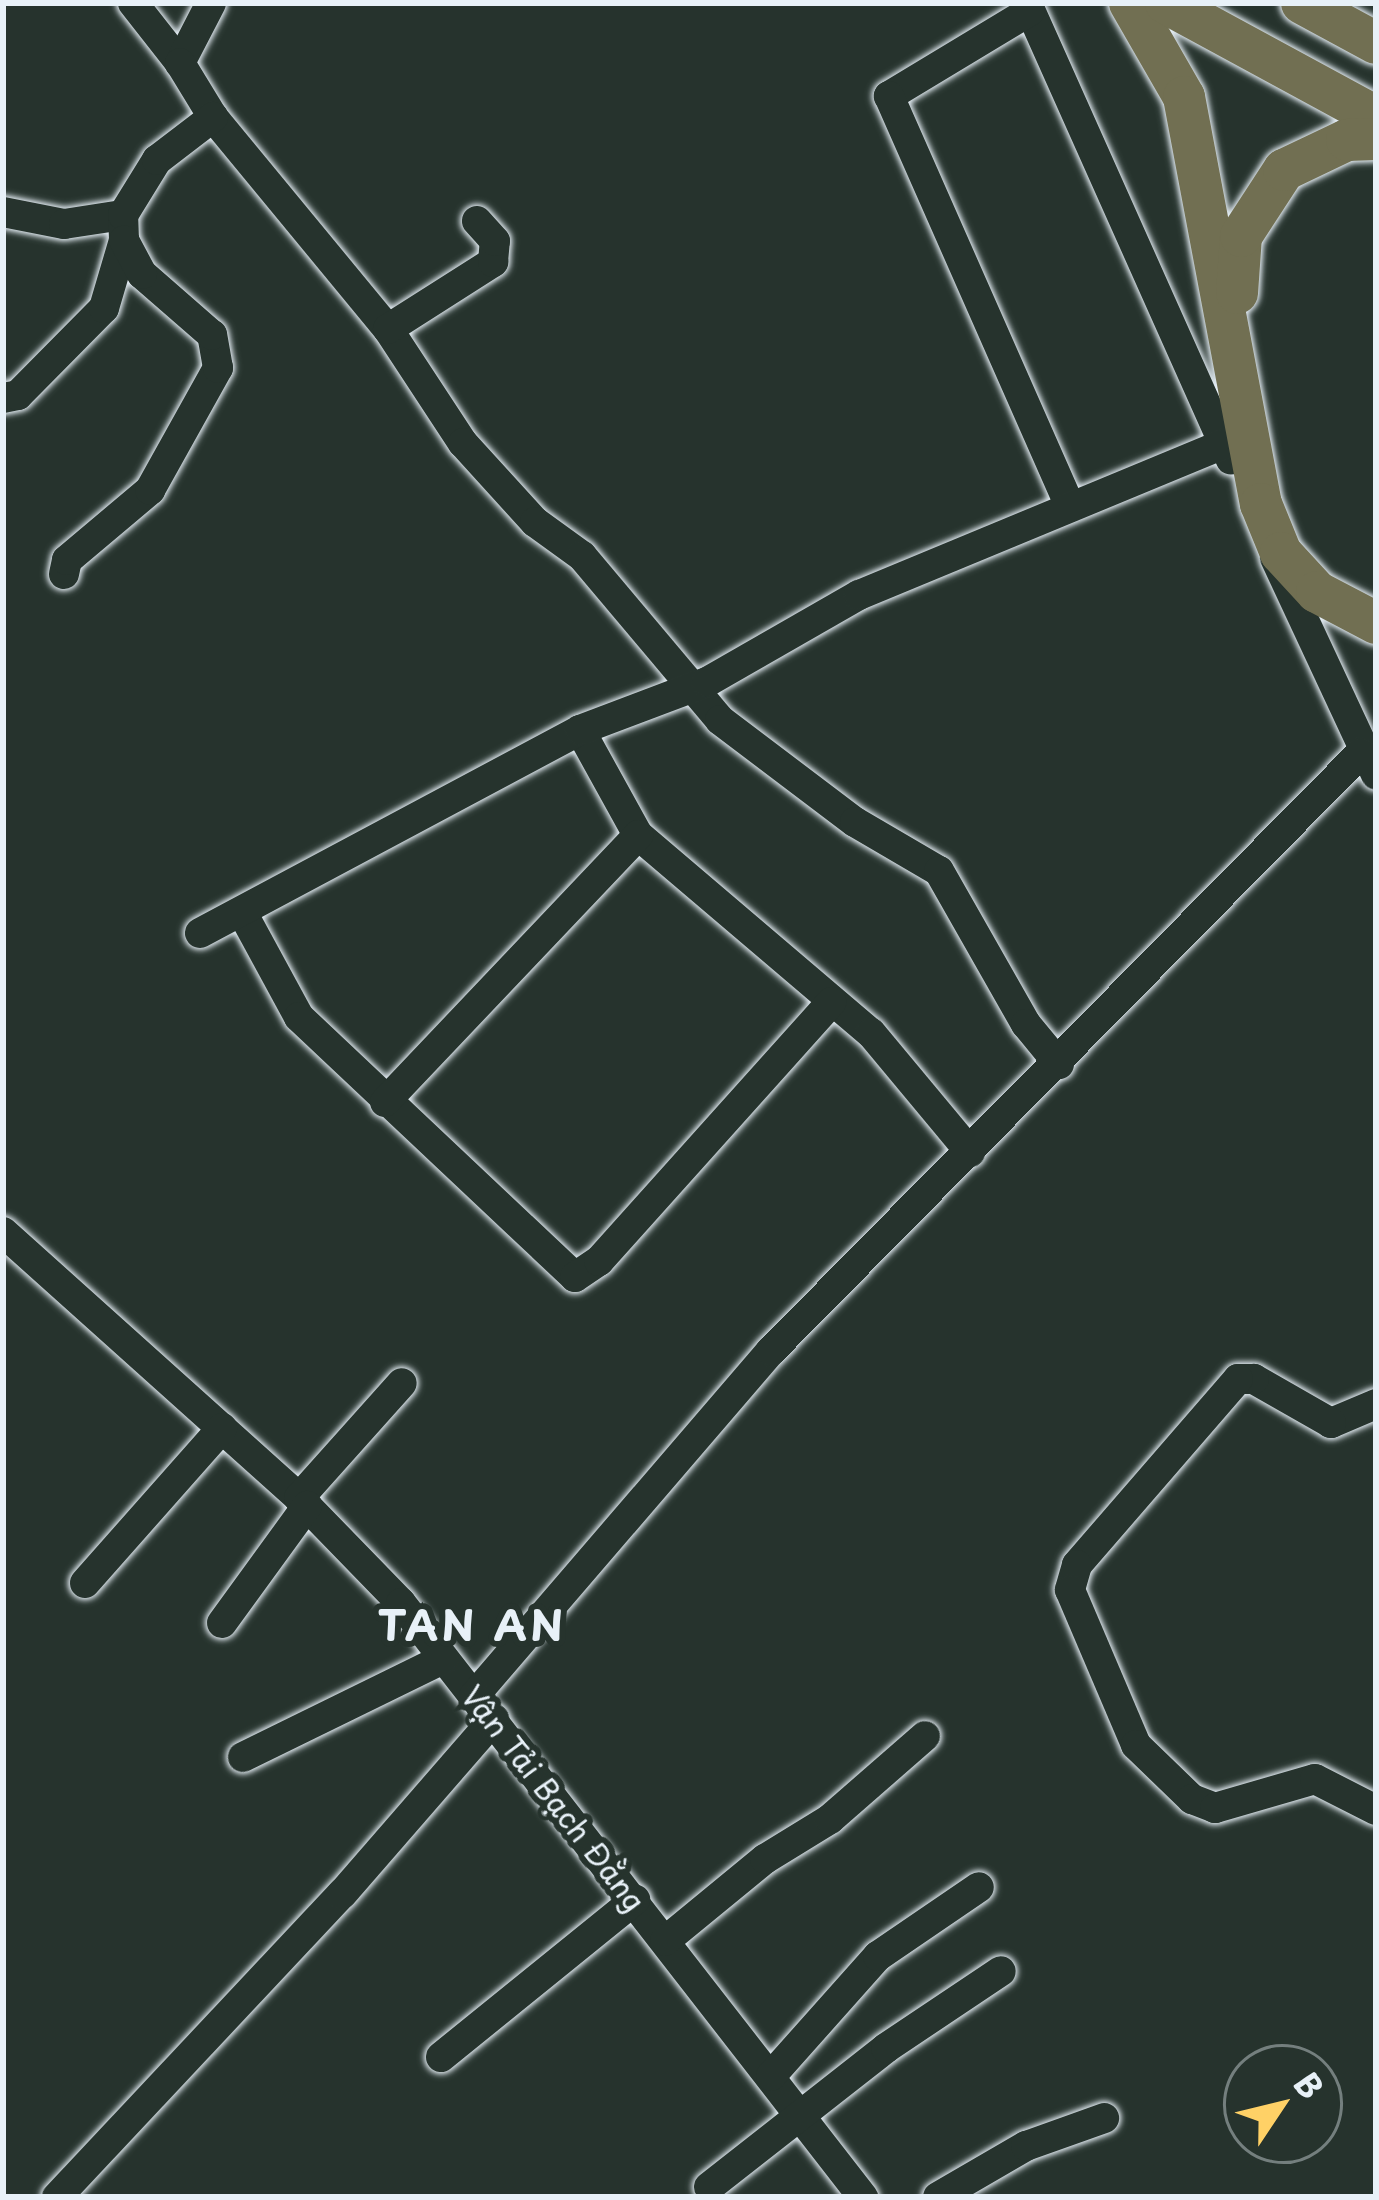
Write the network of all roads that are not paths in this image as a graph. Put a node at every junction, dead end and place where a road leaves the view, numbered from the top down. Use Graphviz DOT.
graph roads {
  1 [pos="133,3"];
  2 [pos="211,3"];
  3 [pos="1130,3"];
  4 [pos="1166,3"];
  5 [pos="1302,3"];
  6 [pos="1325,3"];
  7 [pos="1029,7"];
  8 [pos="1376,40"];
  9 [pos="180,63"];
  10 [pos="212,117"];
  11 [pos="1376,117"];
  12 [pos="1376,139"];
  13 [pos="3,212"];
  14 [pos="477,220"];
  15 [pos="124,228"];
  16 [pos="388,329"];
  17 [pos="3,398"];
  18 [pos="1224,444"];
  19 [pos="1070,507"];
  20 [pos="64,574"];
  21 [pos="1376,601"];
  22 [pos="1376,623"];
  23 [pos="693,688"];
  24 [pos="580,730"];
  25 [pos="1368,764"];
  26 [pos="638,835"];
  27 [pos="242,912"];
  28 [pos="200,933"];
  29 [pos="831,1003"];
  30 [pos="1059,1064"];
  31 [pos="385,1102"];
  32 [pos="970,1152"];
  33 [pos="3,1232"];
  34 [pos="402,1383"];
  35 [pos="1376,1403"];
  36 [pos="222,1428"];
  37 [pos="303,1502"];
  38 [pos="85,1582"];
  39 [pos="222,1624"];
  40 [pos="443,1659"];
  41 [pos="484,1707"];
  42 [pos="925,1736"];
  43 [pos="243,1757"];
  44 [pos="1376,1810"];
  45 [pos="980,1887"];
  46 [pos="635,1900"];
  47 [pos="665,1940"];
  48 [pos="1001,1971"];
  49 [pos="441,2057"];
  50 [pos="771,2077"];
  51 [pos="800,2115"];
  52 [pos="1104,2117"];
  53 [pos="710,2187"];
  54 [pos="57,2197"];
  55 [pos="863,2197"];
  56 [pos="938,2197"];
  1 -- 9 [label="street"];
  2 -- 9 [label="street"];
  3 -- 22 [label="highway"];
  4 -- 11 [label="highway"];
  5 -- 8 [label="highway"];
  6 -- 8 [label="highway"];
  7 -- 18 [label="street"];
  7 -- 19 [label="street"];
  9 -- 10 [label="street"];
  10 -- 15 [label="street"];
  10 -- 16 [label="street"];
  12 -- 21 [label="highway"];
  13 -- 15 [label="street"];
  14 -- 16 [label="street"];
  15 -- 17 [label="street"];
  15 -- 20 [label="street"];
  16 -- 23 [label="street"];
  18 -- 19 [label="street"];
  18 -- 25 [label="street"];
  19 -- 23 [label="street"];
  23 -- 24 [label="street"];
  23 -- 30 [label="street"];
  24 -- 26 [label="street"];
  24 -- 27 [label="street"];
  25 -- 30 [label="street"];
  26 -- 29 [label="street"];
  26 -- 31 [label="street"];
  27 -- 28 [label="street"];
  27 -- 31 [label="street"];
  29 -- 31 [label="street"];
  29 -- 32 [label="street"];
  30 -- 32 [label="street"];
  32 -- 41 [label="street"];
  33 -- 36 [label="street, Vận Tải Bạch Đằng"];
  34 -- 37 [label="street"];
  35 -- 44 [label="street"];
  36 -- 37 [label="street, Vận Tải Bạch Đằng"];
  36 -- 38 [label="street"];
  37 -- 39 [label="street"];
  37 -- 40 [label="street, Vận Tải Bạch Đằng"];
  40 -- 41 [label="street, Vận Tải Bạch Đằng"];
  40 -- 43 [label="street"];
  41 -- 46 [label="street, Vận Tải Bạch Đằng"];
  41 -- 54 [label="street"];
  42 -- 47 [label="street"];
  45 -- 50 [label="street"];
  46 -- 47 [label="street, Vận Tải Bạch Đằng"];
  46 -- 49 [label="street"];
  47 -- 50 [label="street, Vận Tải Bạch Đằng"];
  48 -- 51 [label="street"];
  50 -- 51 [label="street, Vận Tải Bạch Đằng"];
  51 -- 53 [label="street"];
  51 -- 55 [label="street, Vận Tải Bạch Đằng"];
  52 -- 56 [label="street"];
}
